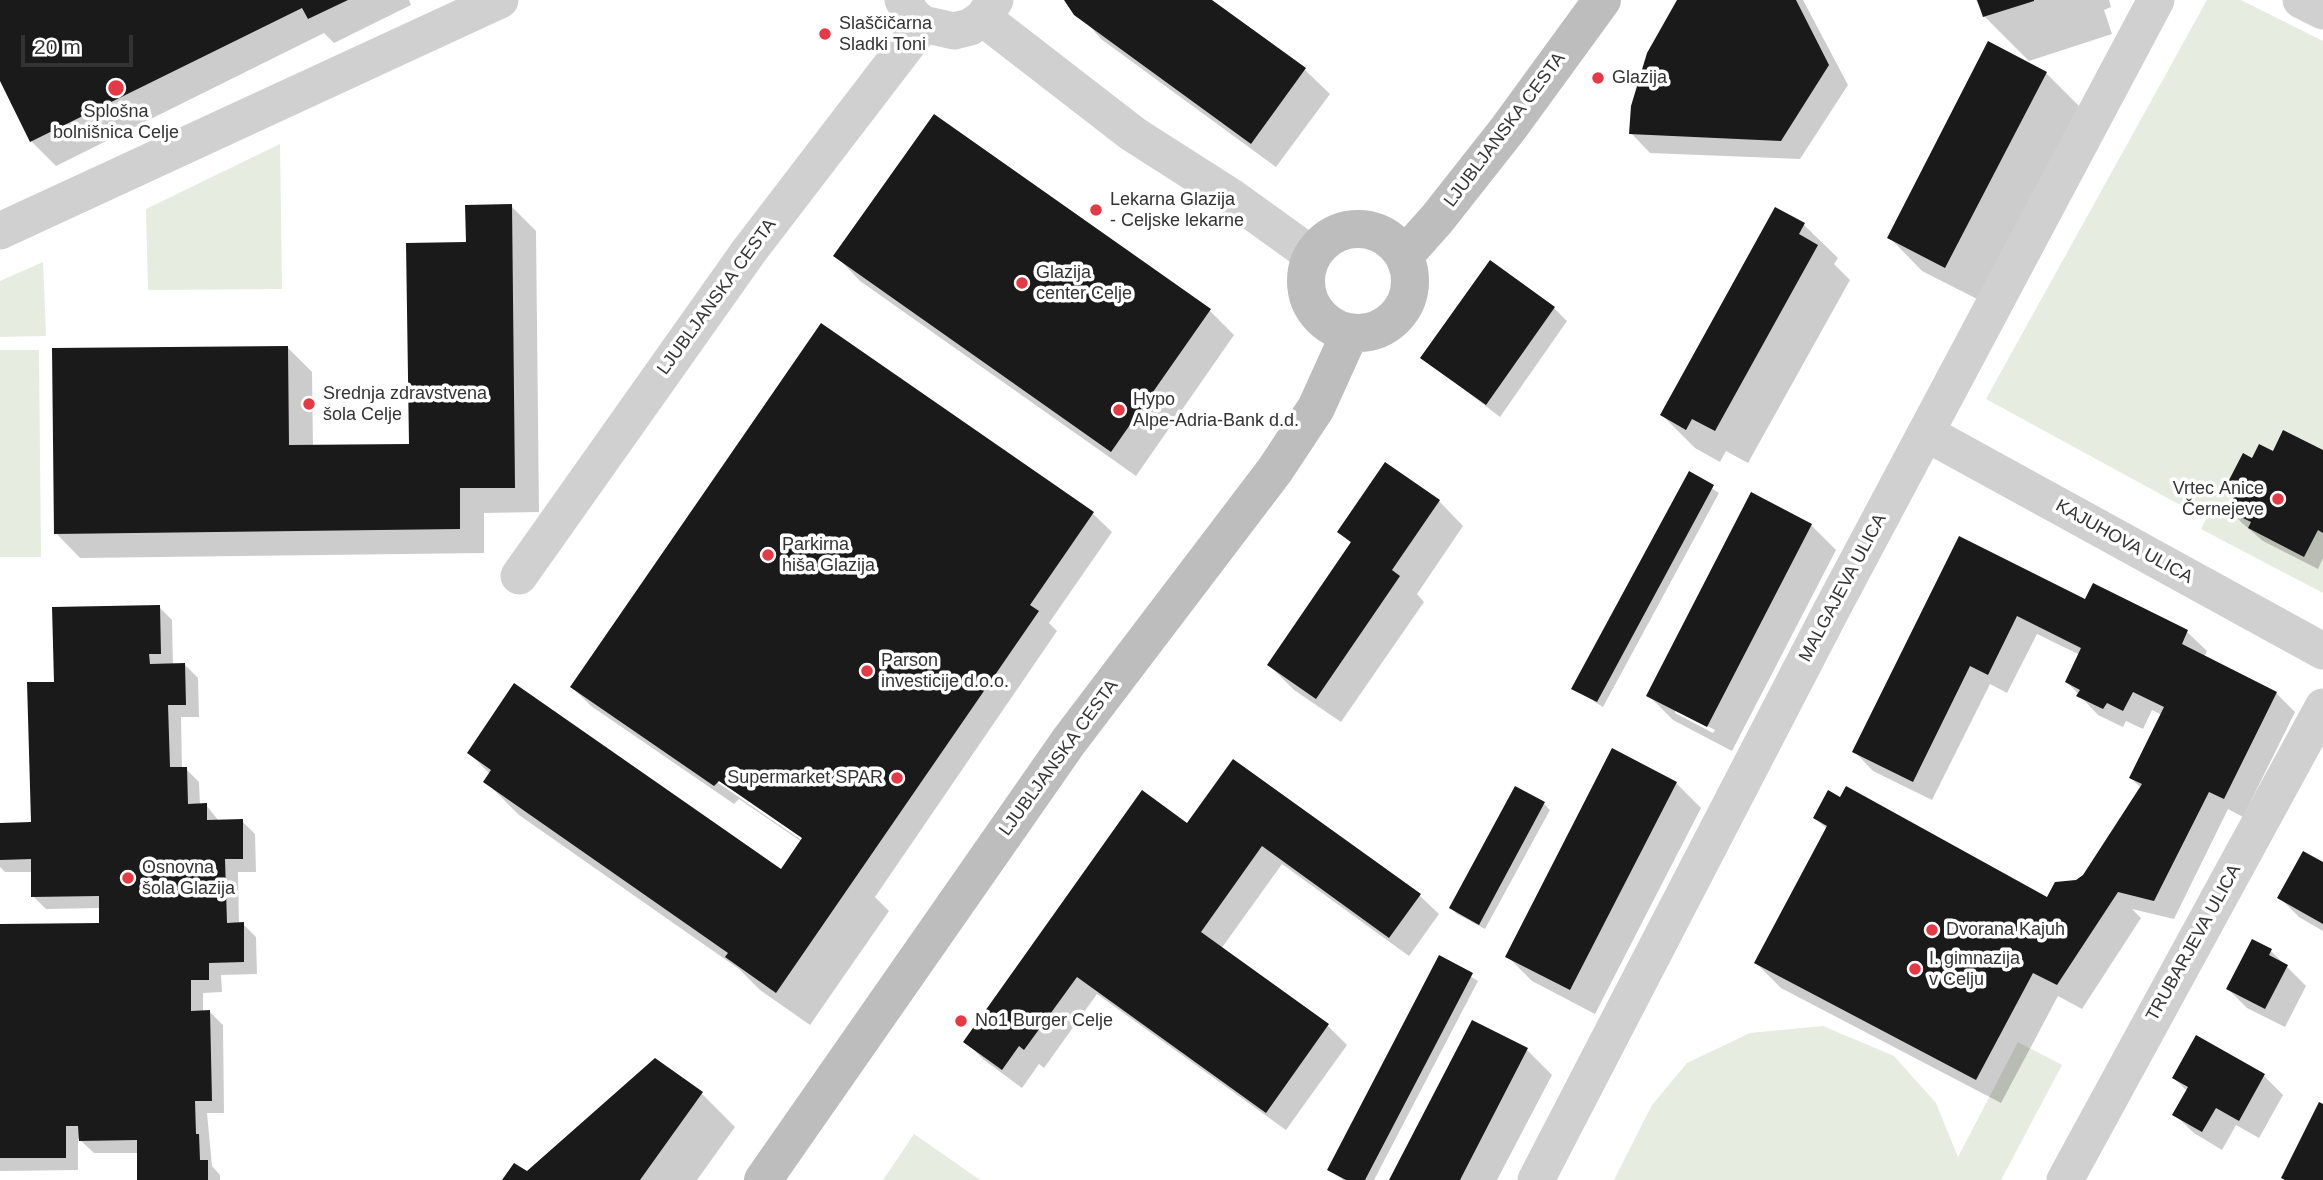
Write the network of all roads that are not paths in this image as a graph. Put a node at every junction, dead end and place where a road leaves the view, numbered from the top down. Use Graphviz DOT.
graph roads {
  1 [pos="500,0"];
  2 [pos="1602,0"];
  3 [pos="2157,0"];
  4 [pos="2301,0"];
  5 [pos="989,9"];
  6 [pos="2323,11"];
  7 [pos="913,12"];
  8 [pos="0,231"];
  9 [pos="1312,255"];
  10 [pos="1404,256"];
  11 [pos="1350,333"];
  12 [pos="1926,433"];
  13 [pos="519,576"];
  14 [pos="2323,651"];
  15 [pos="2323,707"];
  16 [pos="763,1180"];
  17 [pos="1536,1180"];
  18 [pos="2065,1180"];
  1 -- 8 [label="street"];
  2 -- 10 [label="street, LJUBLJANSKA CESTA"];
  3 -- 12 [label="street, MALGAJEVA ULICA"];
  4 -- 6 [label="street"];
  5 -- 7 [label="street, LJUBLJANSKA CESTA"];
  5 -- 9 [label="street, LJUBLJANSKA CESTA"];
  7 -- 13 [label="street, LJUBLJANSKA CESTA"];
  9 -- 10 [label="street"];
  9 -- 11 [label="street"];
  10 -- 11 [label="street"];
  11 -- 16 [label="street, LJUBLJANSKA CESTA"];
  12 -- 14 [label="street, KAJUHOVA ULICA"];
  12 -- 17 [label="street, MALGAJEVA ULICA"];
  15 -- 18 [label="street, TRUBARJEVA ULICA"];
}
